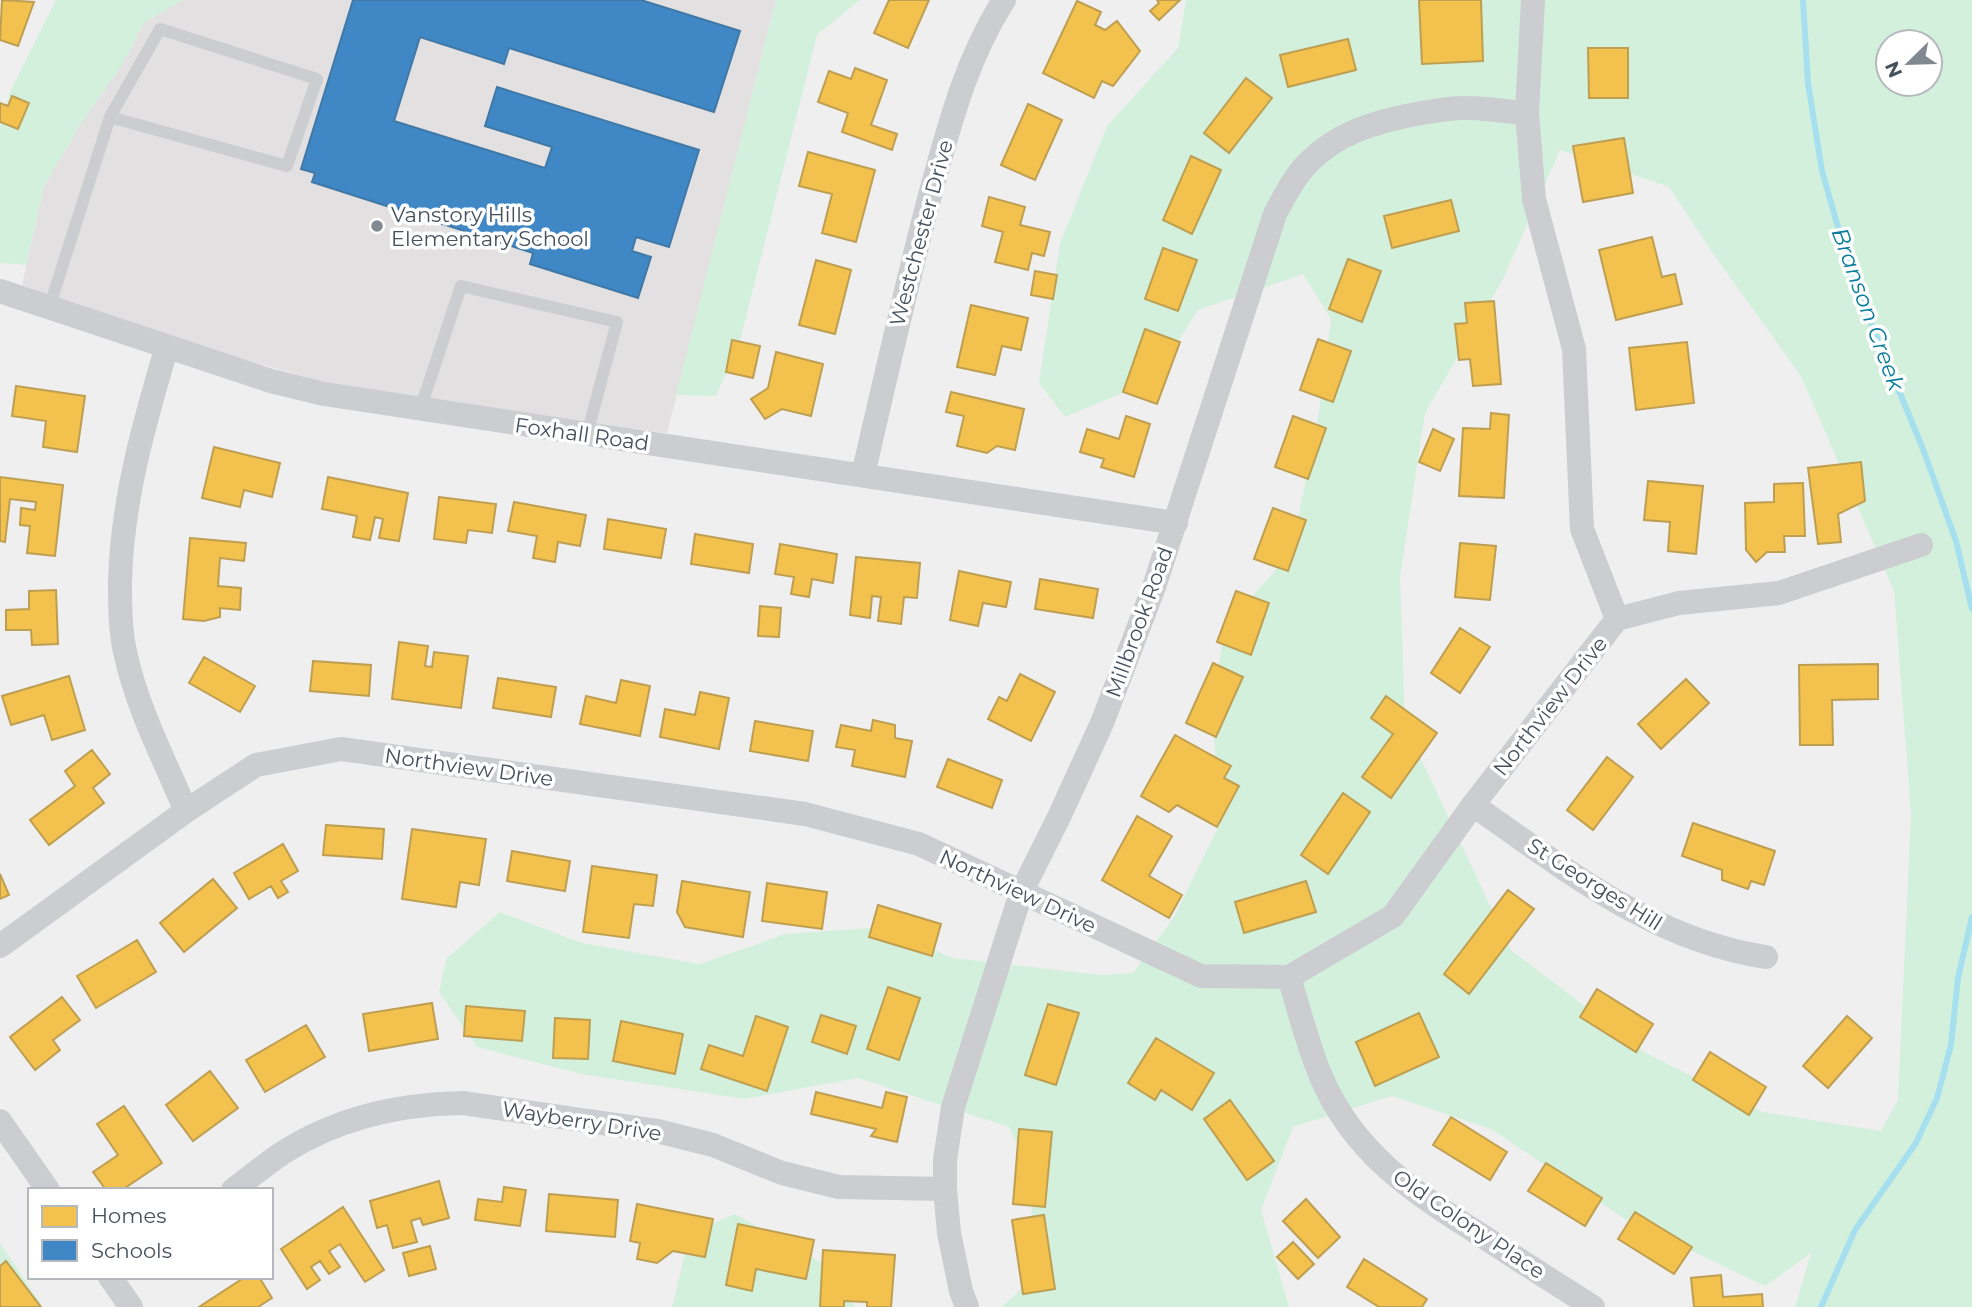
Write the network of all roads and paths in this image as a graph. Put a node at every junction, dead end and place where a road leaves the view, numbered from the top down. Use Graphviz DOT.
graph roads {
  1 [pos="1004,0"];
  2 [pos="1534,0"];
  3 [pos="1527,113"];
  4 [pos="110,117"];
  5 [pos="0,291"];
  6 [pos="49,307"];
  7 [pos="167,346"];
  8 [pos="420,410"];
  9 [pos="587,434"];
  10 [pos="863,475"];
  11 [pos="1175,523"];
  12 [pos="1921,545"];
  13 [pos="1617,619"];
  14 [pos="1473,804"];
  15 [pos="186,811"];
  16 [pos="1021,893"];
  17 [pos="0,946"];
  18 [pos="1766,957"];
  19 [pos="1289,977"];
  20 [pos="0,1121"];
  21 [pos="47,1188"];
  22 [pos="236,1188"];
  23 [pos="945,1189"];
  24 [pos="114,1279"];
  25 [pos="131,1307"];
  26 [pos="967,1307"];
  27 [pos="1593,1307"];
  1 -- 10 [label="street, Westchester Drive"];
  2 -- 3 [label="street"];
  3 -- 11 [label="street, Millbrook Road"];
  3 -- 13 [label="street"];
  4 -- 4 [label="lane"];
  4 -- 6 [label="lane"];
  5 -- 6 [label="street, Foxhall Road"];
  6 -- 7 [label="street, Foxhall Road"];
  7 -- 8 [label="street, Foxhall Road"];
  7 -- 15 [label="street"];
  8 -- 9 [label="street, Foxhall Road"];
  8 -- 9 [label="lane"];
  9 -- 10 [label="street, Foxhall Road"];
  10 -- 11 [label="street, Foxhall Road"];
  11 -- 16 [label="street, Millbrook Road"];
  12 -- 13 [label="street, Northview Drive"];
  13 -- 14 [label="street, Northview Drive"];
  14 -- 18 [label="street, St Georges Hill"];
  14 -- 19 [label="street, Northview Drive"];
  15 -- 16 [label="street, Northview Drive"];
  15 -- 17 [label="street, Northview Drive"];
  16 -- 19 [label="street, Northview Drive"];
  16 -- 23 [label="street, Millbrook Road"];
  19 -- 27 [label="street, Old Colony Place"];
  20 -- 21 [label="street"];
  22 -- 23 [label="street, Wayberry Drive"];
  23 -- 26 [label="street, Millbrook Road"];
  24 -- 25 [label="street"];
}
